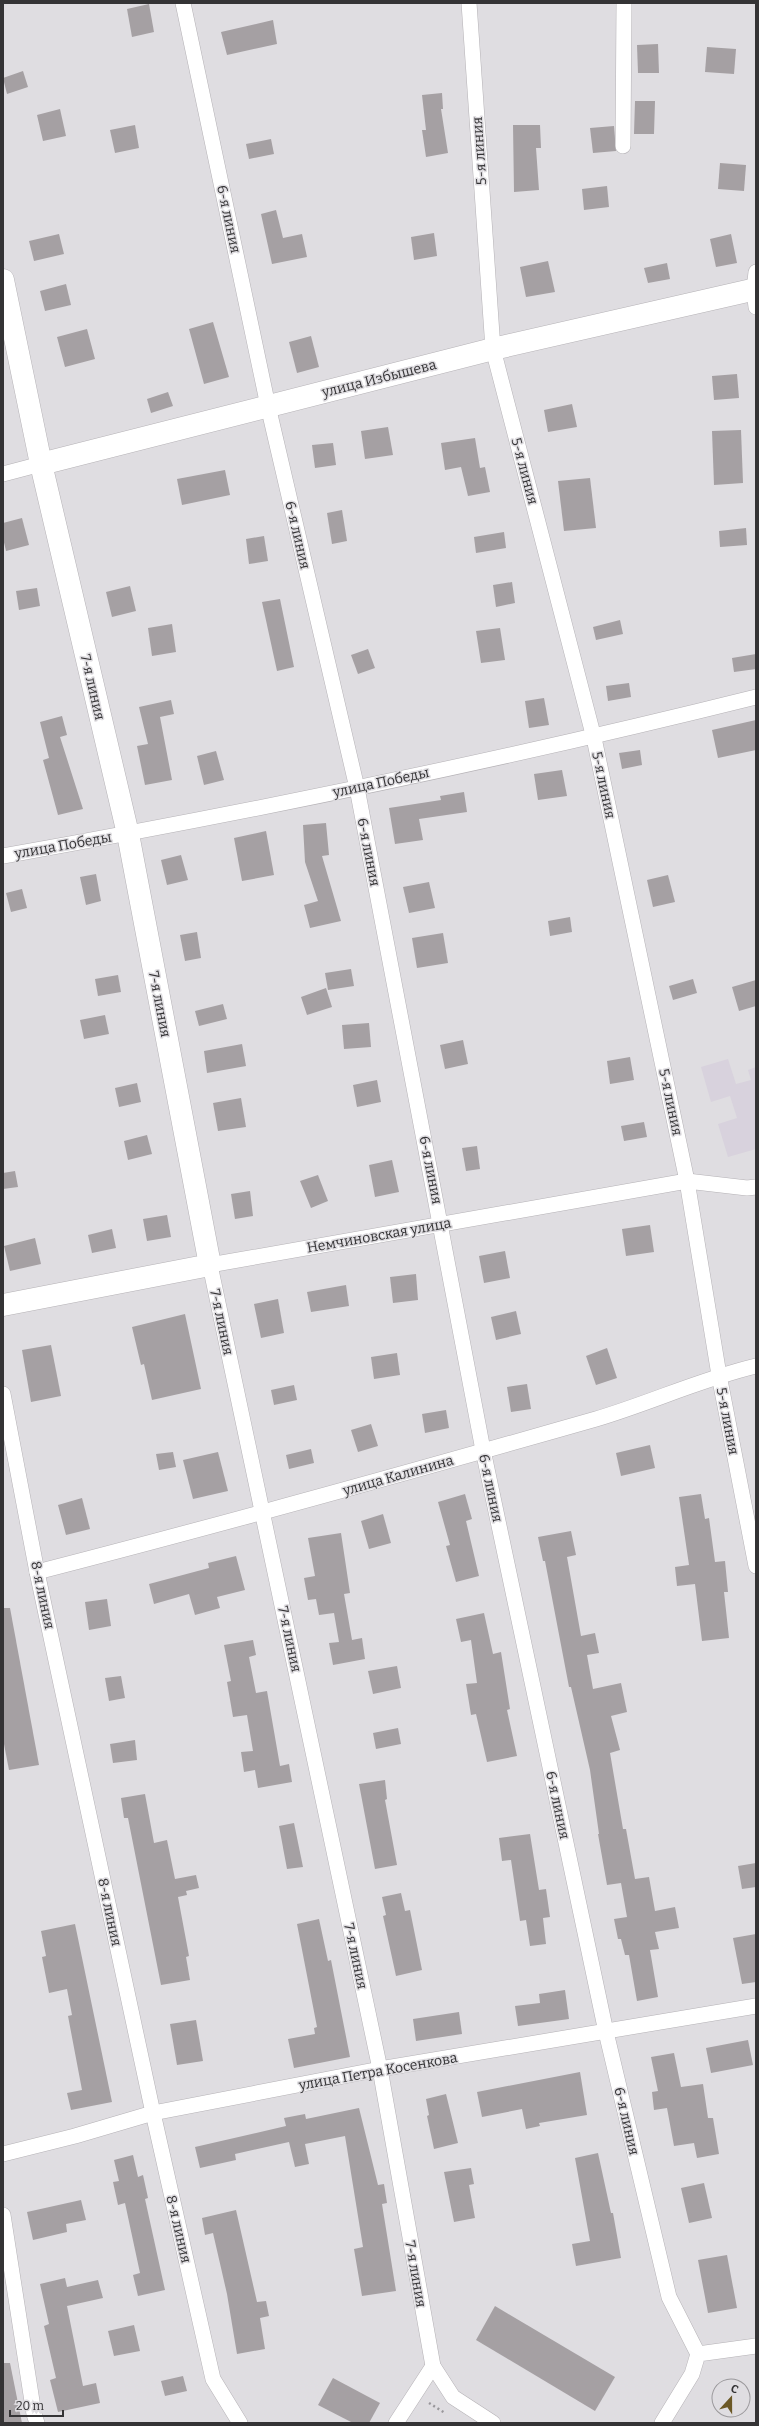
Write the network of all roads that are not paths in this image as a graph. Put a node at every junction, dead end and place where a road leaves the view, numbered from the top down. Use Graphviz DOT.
graph roads {
  1 [pos="183,3"];
  2 [pos="469,3"];
  3 [pos="624,3"];
  4 [pos="623,146"];
  5 [pos="3,280"];
  6 [pos="756,289"];
  7 [pos="493,349"];
  8 [pos="268,406"];
  9 [pos="41,464"];
  10 [pos="3,474"];
  11 [pos="756,697"];
  12 [pos="594,738"];
  13 [pos="357,788"];
  14 [pos="128,834"];
  15 [pos="3,856"];
  16 [pos="687,1181"];
  17 [pos="756,1187"];
  18 [pos="441,1223"];
  19 [pos="210,1265"];
  20 [pos="3,1305"];
  21 [pos="756,1366"];
  22 [pos="719,1375"];
  23 [pos="3,1394"];
  24 [pos="483,1450"];
  25 [pos="263,1513"];
  26 [pos="756,1566"];
  27 [pos="38,1572"];
  28 [pos="756,2006"];
  29 [pos="606,2032"];
  30 [pos="380,2070"];
  31 [pos="153,2113"];
  32 [pos="3,2154"];
  33 [pos="3,2215"];
  34 [pos="756,2346"];
  35 [pos="698,2354"];
  36 [pos="433,2366"];
  37 [pos="38,2423"];
  38 [pos="240,2423"];
  39 [pos="396,2423"];
  40 [pos="493,2423"];
  41 [pos="662,2423"];
  1 -- 8 [label="street, 6-я линия"];
  2 -- 7 [label="street, 5-я линия"];
  3 -- 4 [label="street"];
  5 -- 9 [label="main road, 7-я линия"];
  6 -- 7 [label="main road, улица Избышева"];
  7 -- 8 [label="main road, улица Избышева"];
  7 -- 12 [label="street, 5-я линия"];
  8 -- 9 [label="main road, улица Избышева"];
  8 -- 13 [label="street, 6-я линия"];
  9 -- 10 [label="street, улица Избышева"];
  9 -- 14 [label="main road, 7-я линия"];
  11 -- 12 [label="street, улица Победы"];
  12 -- 13 [label="street, улица Победы"];
  12 -- 16 [label="street, 5-я линия"];
  13 -- 14 [label="street, улица Победы"];
  13 -- 18 [label="street, 6-я линия"];
  14 -- 15 [label="street, улица Победы"];
  14 -- 19 [label="main road, 7-я линия"];
  16 -- 17 [label="street, Немчиновская улица"];
  16 -- 18 [label="street, Немчиновская улица"];
  16 -- 22 [label="street, 5-я линия"];
  18 -- 19 [label="street, Немчиновская улица"];
  18 -- 24 [label="street, 6-я линия"];
  19 -- 20 [label="main road, Немчиновская улица"];
  19 -- 25 [label="street, 7-я линия"];
  21 -- 22 [label="street, улица Калинина"];
  22 -- 24 [label="street, улица Калинина"];
  22 -- 26 [label="street, 5-я линия"];
  23 -- 27 [label="street, 8-я линия"];
  24 -- 25 [label="street, улица Калинина"];
  24 -- 29 [label="street, 6-я линия"];
  25 -- 27 [label="street, улица Калинина"];
  25 -- 30 [label="street, 7-я линия"];
  27 -- 31 [label="street, 8-я линия"];
  28 -- 29 [label="street, улица Петра Косенкова"];
  29 -- 30 [label="street, улица Петра Косенкова"];
  29 -- 35 [label="street, 6-я линия"];
  30 -- 31 [label="street, улица Петра Косенкова"];
  30 -- 36 [label="street, 7-я линия"];
  31 -- 32 [label="street, улица Петра Косенкова"];
  31 -- 38 [label="street, 8-я линия"];
  33 -- 37 [label="street"];
  34 -- 35 [label="street"];
  35 -- 41 [label="street"];
  36 -- 39 [label="street"];
  36 -- 40 [label="street"];
}
